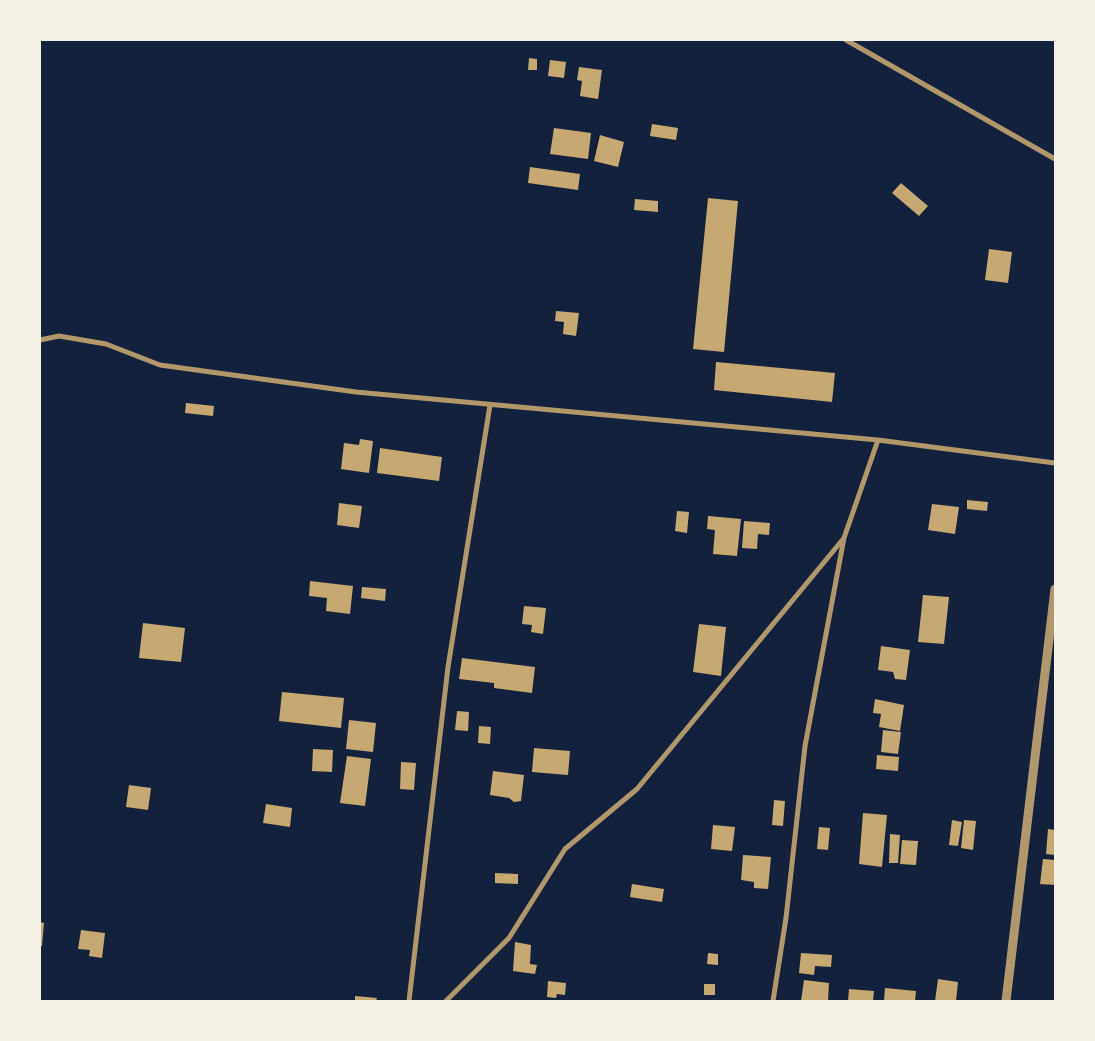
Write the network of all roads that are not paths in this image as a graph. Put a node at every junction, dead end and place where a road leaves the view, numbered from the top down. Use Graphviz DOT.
graph roads {
  1 [pos="846,40"];
  2 [pos="1055,159"];
  3 [pos="40,340"];
  4 [pos="490,404"];
  5 [pos="878,440"];
  6 [pos="1055,463"];
  7 [pos="844,538"];
  8 [pos="1055,589"];
  9 [pos="1051,658"];
  10 [pos="409,1001"];
  11 [pos="446,1001"];
  12 [pos="773,1001"];
  13 [pos="1006,1001"];
  1 -- 2 [label="street"];
  3 -- 4 [label="street"];
  4 -- 5 [label="street"];
  4 -- 10 [label="street"];
  5 -- 6 [label="street"];
  5 -- 7 [label="street"];
  7 -- 11 [label="street"];
  7 -- 12 [label="street"];
  8 -- 9 [label="street"];
  9 -- 13 [label="street"];
}
